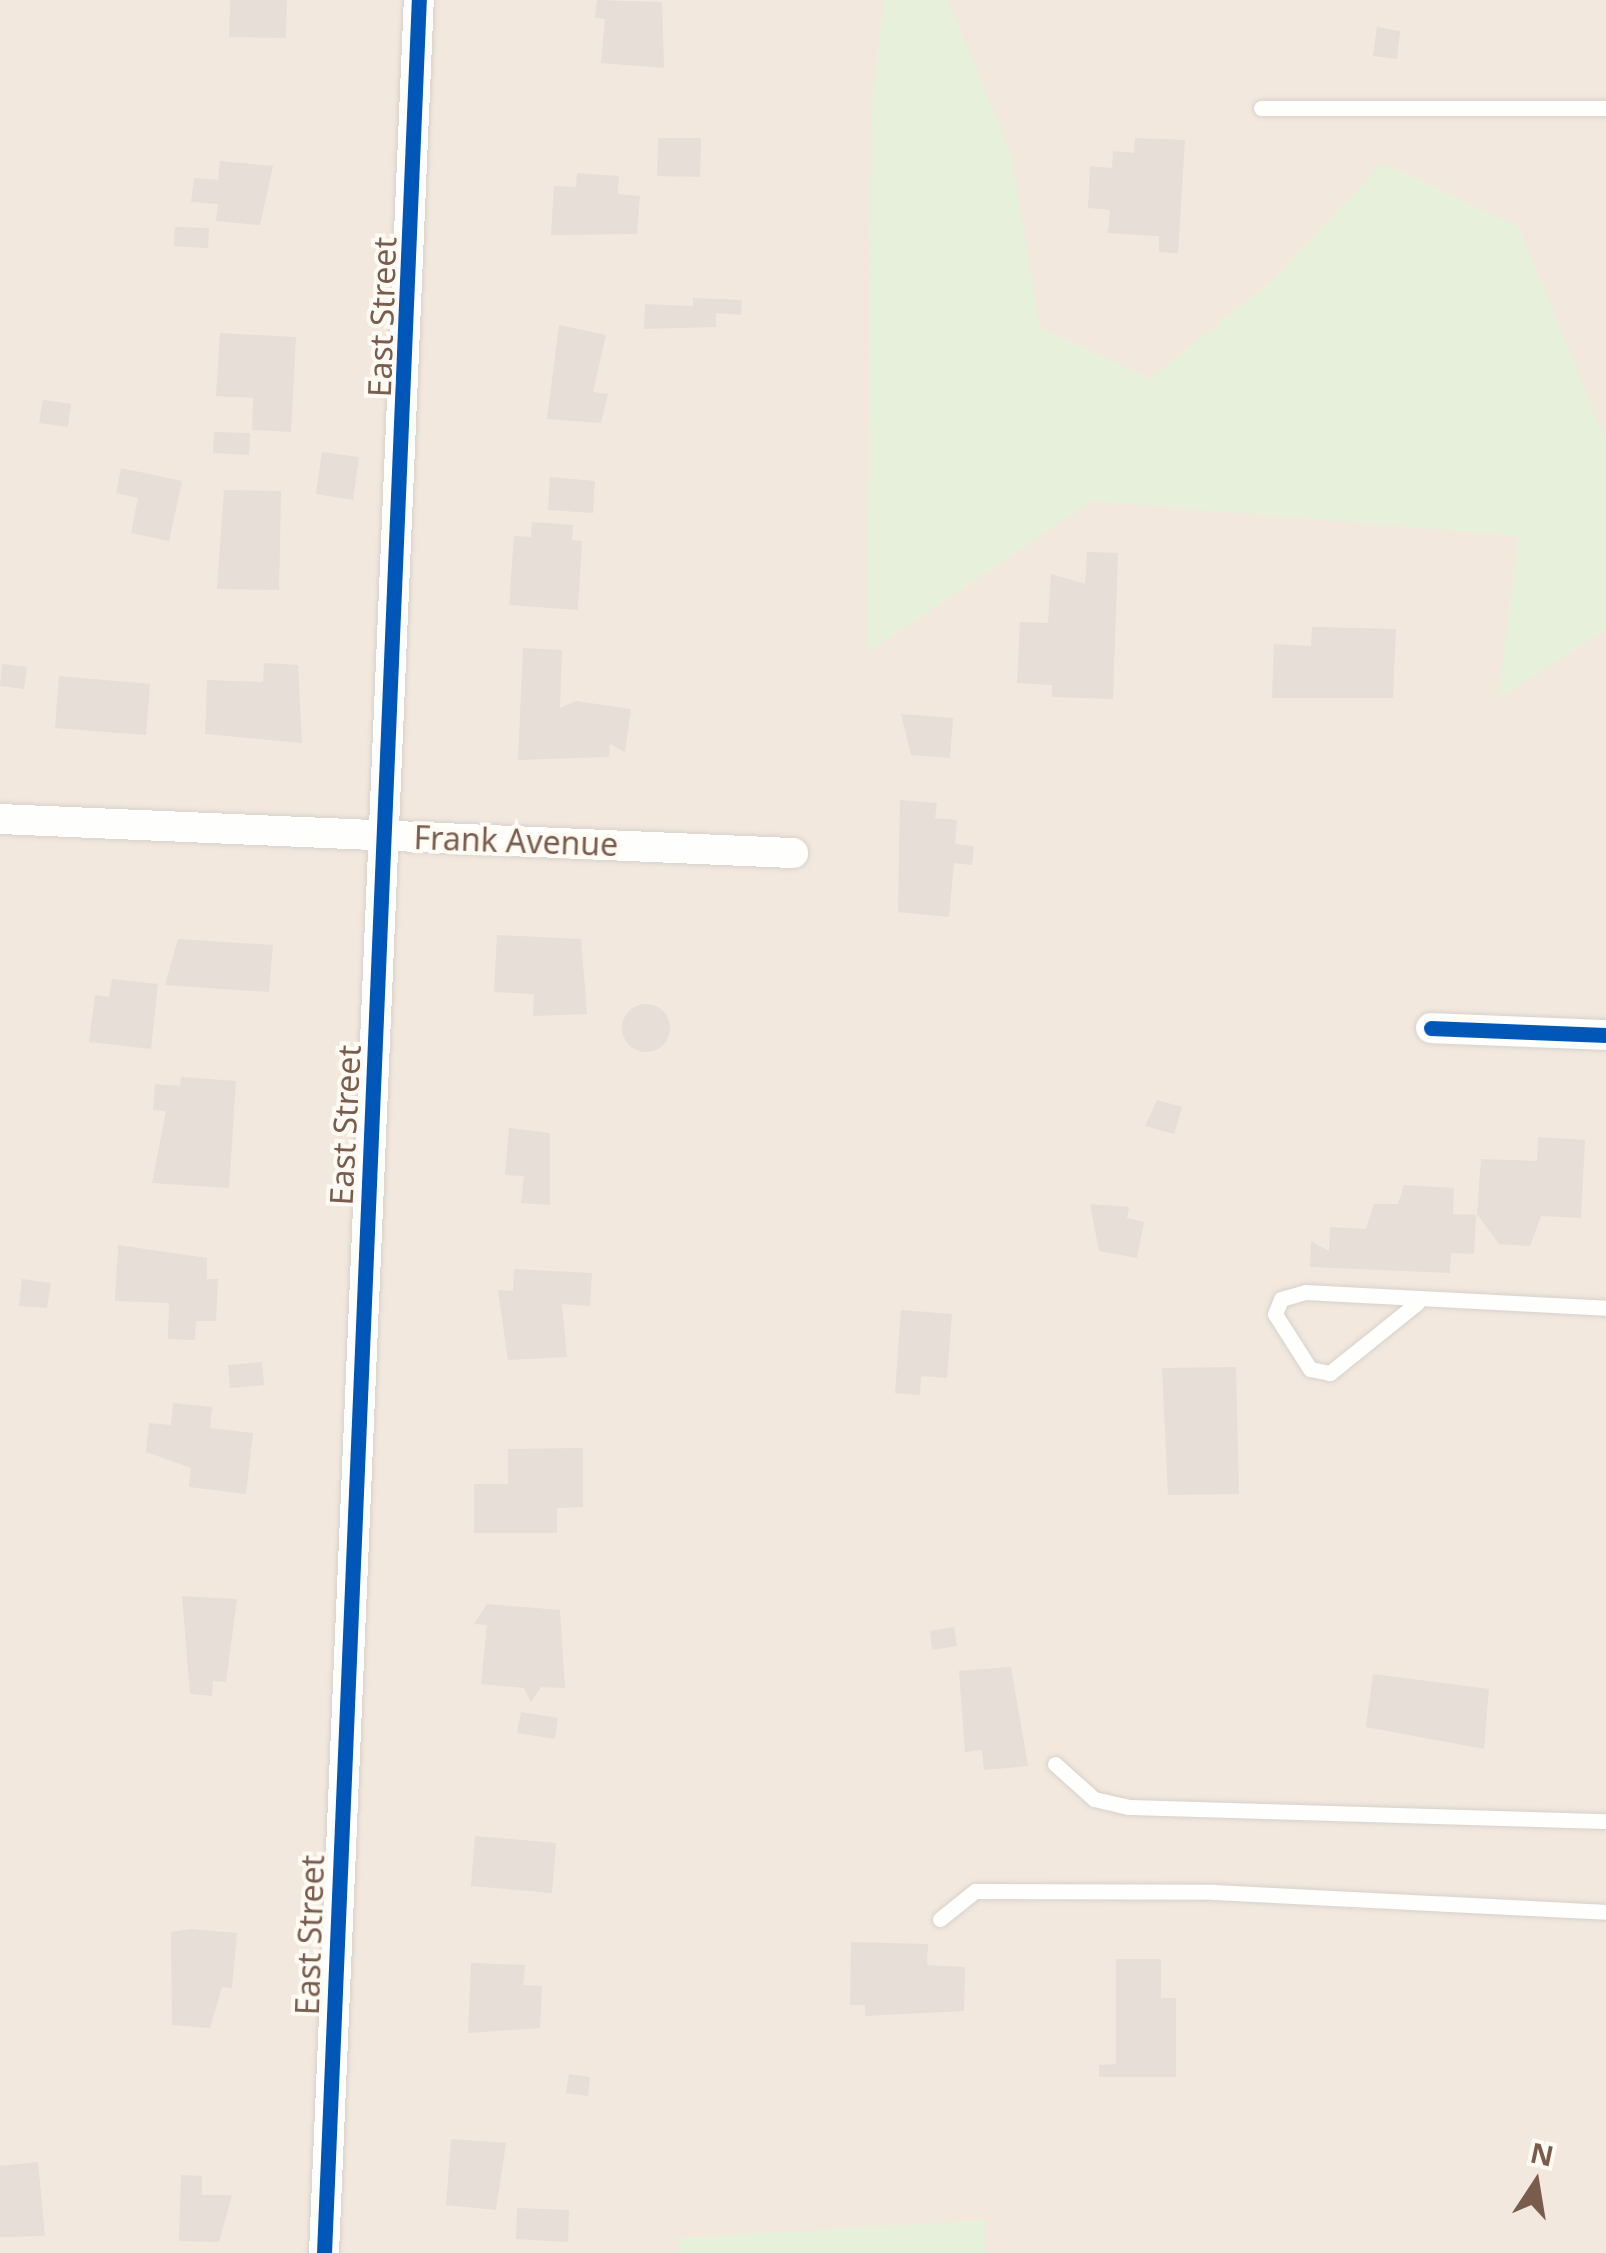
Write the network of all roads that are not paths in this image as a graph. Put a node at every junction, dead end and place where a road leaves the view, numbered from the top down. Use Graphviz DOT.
graph roads {
  1 [pos="419,0"];
  2 [pos="1261,108"];
  3 [pos="1606,108"];
  4 [pos="0,820"];
  5 [pos="388,835"];
  6 [pos="793,853"];
  7 [pos="1431,1028"];
  8 [pos="1606,1035"];
  9 [pos="1417,1304"];
  10 [pos="1606,1308"];
  11 [pos="1056,1764"];
  12 [pos="1606,1821"];
  13 [pos="1606,1912"];
  14 [pos="940,1918"];
  15 [pos="324,2253"];
  1 -- 5 [label="street, East Street"];
  2 -- 3 [label="lane"];
  4 -- 5 [label="street, Frank Avenue"];
  5 -- 6 [label="street, Frank Avenue"];
  5 -- 15 [label="street, East Street"];
  7 -- 8 [label="street"];
  9 -- 9 [label="lane"];
  9 -- 10 [label="lane"];
  11 -- 12 [label="lane"];
  13 -- 14 [label="lane"];
}
